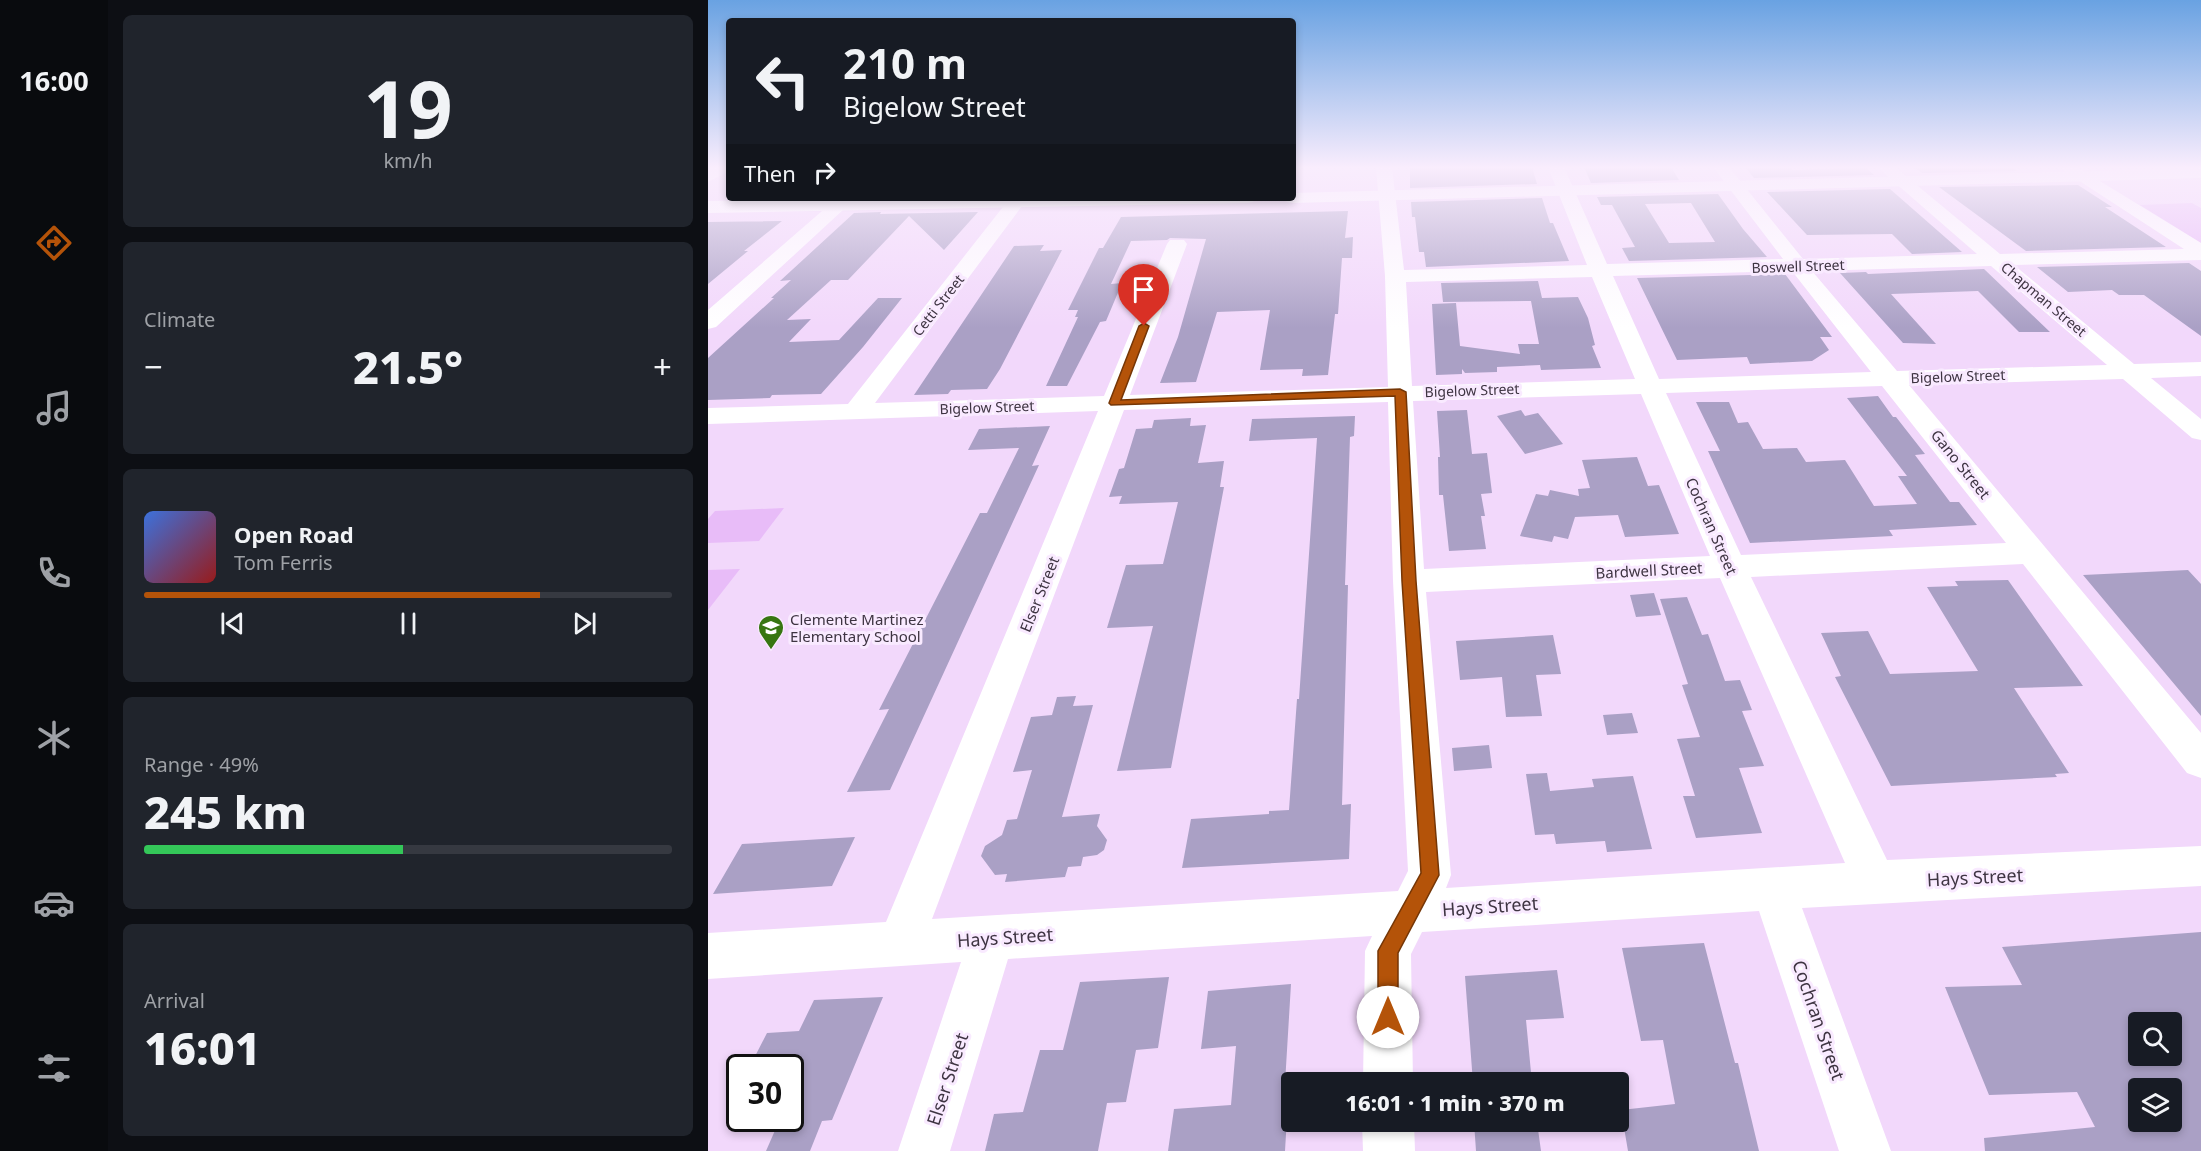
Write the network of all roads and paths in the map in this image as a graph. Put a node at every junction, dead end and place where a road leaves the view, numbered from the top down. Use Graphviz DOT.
graph roads {
  1 [pos="822,221"];
  2 [pos="1001,221"];
  3 [pos="1389,221"];
  4 [pos="1580,221"];
  5 [pos="1763,221"];
  6 [pos="1949,221"];
  7 [pos="2152,221"];
  8 [pos="1177,244"];
  9 [pos="2201,252"];
  10 [pos="1997,260"];
  11 [pos="1798,266"];
  12 [pos="1602,271"];
  13 [pos="1395,276"];
  14 [pos="708,322"];
  15 [pos="2201,369"];
  16 [pos="2130,371"];
  17 [pos="1890,378"];
  18 [pos="1648,385"];
  19 [pos="1400,392"];
  20 [pos="1114,403"];
  21 [pos="856,411"];
  22 [pos="708,416"];
  23 [pos="2201,432"];
  24 [pos="2033,553"];
  25 [pos="1730,567"];
  26 [pos="1409,581"];
  27 [pos="2201,761"];
  28 [pos="2201,866"];
  29 [pos="1875,882"];
  30 [pos="1774,889"];
  31 [pos="1410,911"];
  32 [pos="992,938"];
  33 [pos="900,944"];
  34 [pos="708,956"];
  35 [pos="1388,1072"];
  36 [pos="1389,1132"];
  37 [pos="924,1151"];
  38 [pos="1389,1151"];
  39 [pos="1865,1151"];
  1 -- 14 [label="street"];
  2 -- 21 [label="street, Cetti Street"];
  3 -- 13 [label="street"];
  4 -- 12 [label="street, Cochran Street"];
  5 -- 11 [label="street, Gano Street"];
  6 -- 10 [label="street, Chapman Street"];
  7 -- 9 [label="street"];
  8 -- 20 [label="street, Elser Street"];
  9 -- 10 [label="street, Boswell Street"];
  10 -- 11 [label="street, Boswell Street"];
  10 -- 16 [label="street, Chapman Street"];
  11 -- 12 [label="street, Boswell Street"];
  11 -- 17 [label="street, Gano Street"];
  12 -- 13 [label="street, Boswell Street"];
  12 -- 18 [label="street, Cochran Street"];
  13 -- 19 [label="street"];
  15 -- 16 [label="street, Bigelow Street"];
  16 -- 17 [label="street, Bigelow Street"];
  16 -- 23 [label="street, Chapman Street"];
  17 -- 18 [label="street, Bigelow Street"];
  17 -- 24 [label="street, Gano Street"];
  18 -- 19 [label="street, Bigelow Street"];
  18 -- 25 [label="street, Cochran Street"];
  19 -- 20 [label="street, Bigelow Street"];
  19 -- 26 [label="street"];
  20 -- 21 [label="street, Bigelow Street"];
  20 -- 33 [label="street, Elser Street"];
  21 -- 22 [label="street, Bigelow Street"];
  24 -- 25 [label="street, Bardwell Street"];
  24 -- 27 [label="street, Gano Street"];
  25 -- 26 [label="street, Bardwell Street"];
  25 -- 29 [label="street, Cochran Street"];
  26 -- 31 [label="street"];
  28 -- 29 [label="street, Hays Street"];
  29 -- 30 [label="street, Hays Street"];
  30 -- 31 [label="street, Hays Street"];
  30 -- 39 [label="street, Cochran Street"];
  31 -- 32 [label="street, Hays Street"];
  31 -- 35 [label="street"];
  32 -- 33 [label="street, Hays Street"];
  32 -- 37 [label="street, Elser Street"];
  33 -- 34 [label="street, Hays Street"];
  36 -- 38 [label="street"];
}
